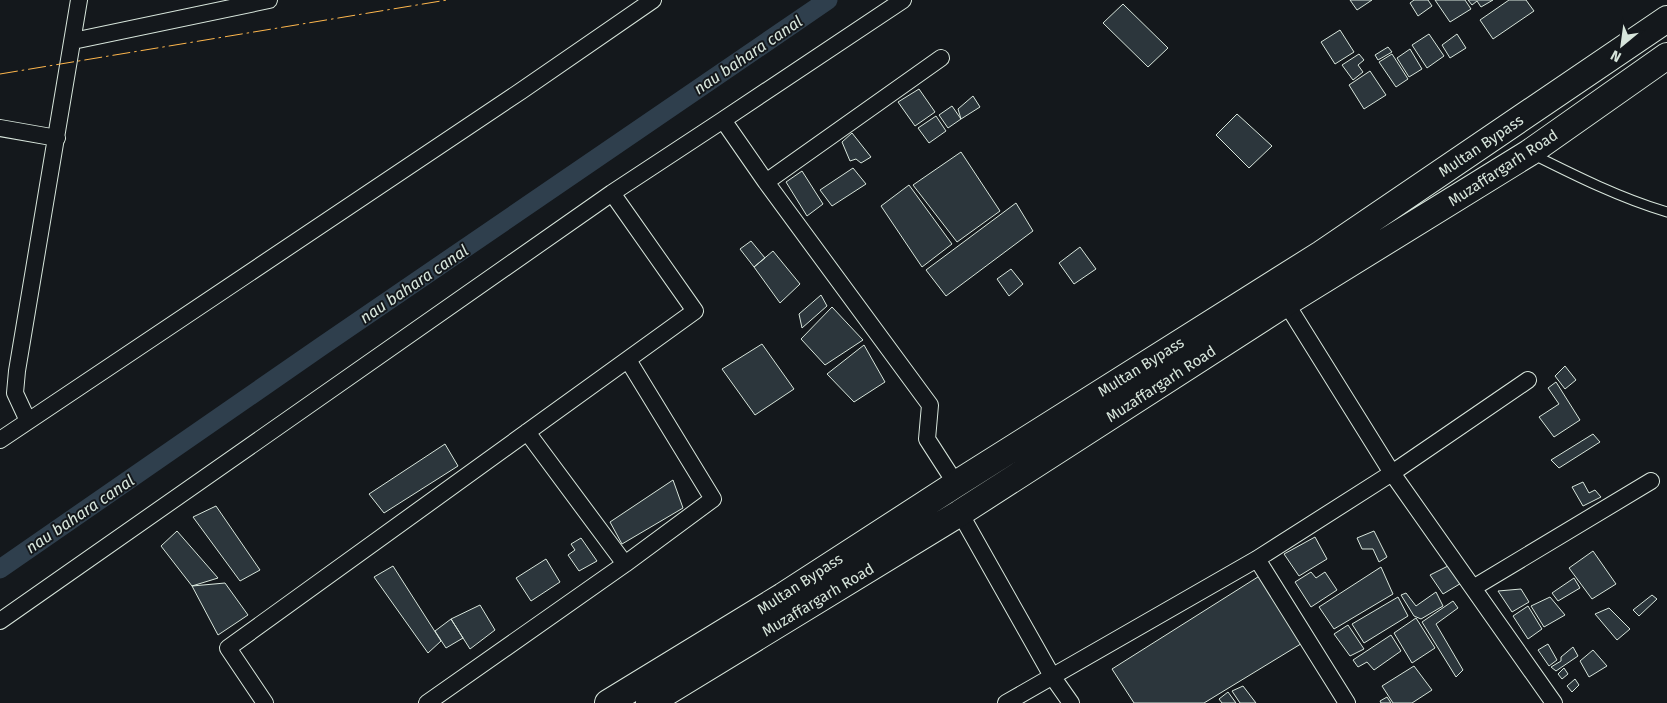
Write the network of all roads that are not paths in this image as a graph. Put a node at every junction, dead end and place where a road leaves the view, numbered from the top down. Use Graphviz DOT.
graph roads {
  1 [pos="79,0"];
  2 [pos="269,0"];
  3 [pos="653,0"];
  4 [pos="903,0"];
  5 [pos="1667,19"];
  6 [pos="73,41"];
  7 [pos="1667,56"];
  8 [pos="941,58"];
  9 [pos="723,120"];
  10 [pos="0,128"];
  11 [pos="57,138"];
  12 [pos="1529,153"];
  13 [pos="766,182"];
  14 [pos="612,193"];
  15 [pos="1667,212"];
  16 [pos="1286,303"];
  17 [pos="628,360"];
  18 [pos="1528,380"];
  19 [pos="28,421"];
  20 [pos="527,432"];
  21 [pos="0,440"];
  22 [pos="1392,473"];
  23 [pos="1651,481"];
  24 [pos="956,484"];
  25 [pos="960,513"];
  26 [pos="1257,559"];
  27 [pos="625,564"];
  28 [pos="1473,588"];
  29 [pos="0,620"];
  30 [pos="1052,676"];
  31 [pos="1546,700"];
  32 [pos="265,703"];
  33 [pos="427,703"];
  34 [pos="608,703"];
  35 [pos="649,703"];
  36 [pos="1006,703"];
  37 [pos="1071,703"];
  38 [pos="1347,703"];
  1 -- 6 [label="street"];
  2 -- 6 [label="street"];
  3 -- 19 [label="street"];
  4 -- 9 [label="street"];
  5 -- 24 [label="main road, Multan Bypass"];
  6 -- 11 [label="street"];
  7 -- 12 [label="main road, Muzaffargarh Road"];
  8 -- 13 [label="street"];
  9 -- 13 [label="street"];
  9 -- 14 [label="street"];
  10 -- 11 [label="street"];
  11 -- 19 [label="street"];
  12 -- 15 [label="lane"];
  12 -- 16 [label="main road, Muzaffargarh Road"];
  13 -- 24 [label="street"];
  14 -- 17 [label="street"];
  14 -- 29 [label="street"];
  16 -- 22 [label="street"];
  16 -- 25 [label="main road, Muzaffargarh Road"];
  17 -- 20 [label="street"];
  17 -- 27 [label="street"];
  18 -- 22 [label="street"];
  19 -- 21 [label="street"];
  20 -- 27 [label="street"];
  20 -- 32 [label="street"];
  22 -- 26 [label="street"];
  22 -- 28 [label="street"];
  23 -- 28 [label="street"];
  24 -- 34 [label="main road, Multan Bypass"];
  25 -- 30 [label="street"];
  25 -- 35 [label="main road, Muzaffargarh Road"];
  26 -- 30 [label="street"];
  26 -- 38 [label="street"];
  27 -- 33 [label="street"];
  28 -- 31 [label="street"];
  30 -- 36 [label="street"];
  30 -- 37 [label="street"];
}
